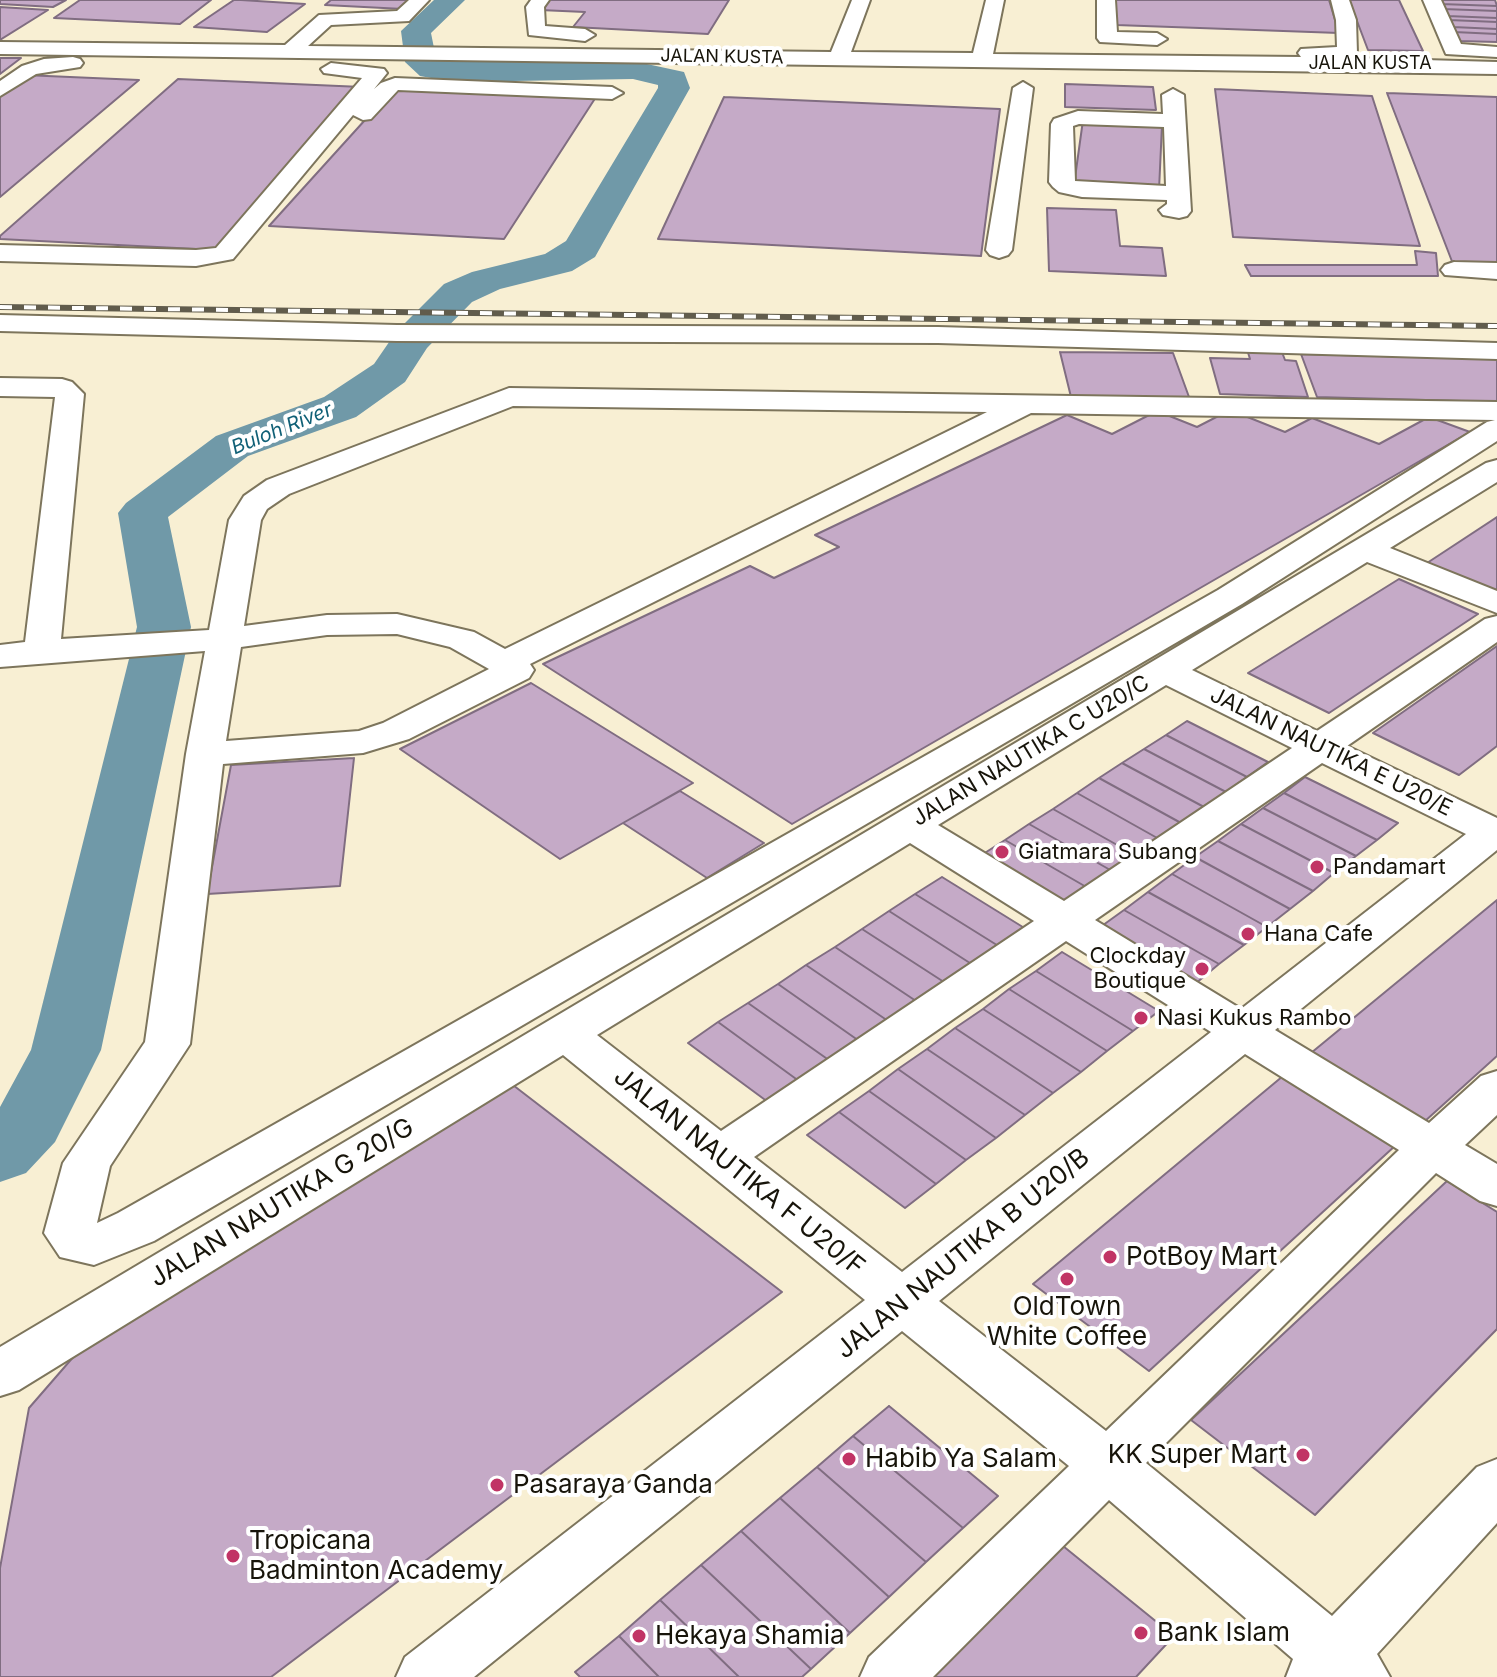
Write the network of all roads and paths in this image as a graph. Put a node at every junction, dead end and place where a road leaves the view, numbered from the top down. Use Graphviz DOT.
graph roads {
  1 [pos="420,0"];
  2 [pos="540,0"];
  3 [pos="861,0"];
  4 [pos="995,0"];
  5 [pos="1106,0"];
  6 [pos="1340,0"];
  7 [pos="1432,0"];
  8 [pos="327,10"];
  9 [pos="598,35"];
  10 [pos="697,37"];
  11 [pos="1287,40"];
  12 [pos="0,48"];
  13 [pos="171,50"];
  14 [pos="222,50"];
  15 [pos="290,51"];
  16 [pos="1207,51"];
  17 [pos="1497,52"];
  18 [pos="1106,53"];
  19 [pos="1348,53"];
  20 [pos="585,54"];
  21 [pos="838,59"];
  22 [pos="981,61"];
  23 [pos="1011,61"];
  24 [pos="1386,65"];
  25 [pos="1497,65"];
  26 [pos="612,76"];
  27 [pos="1161,78"];
  28 [pos="1278,84"];
  29 [pos="1497,87"];
  30 [pos="0,90"];
  31 [pos="1174,121"];
  32 [pos="318,165"];
  33 [pos="1178,193"];
  34 [pos="1068,205"];
  35 [pos="999,250"];
  36 [pos="0,253"];
  37 [pos="1454,270"];
  38 [pos="1497,271"];
  39 [pos="0,323"];
  40 [pos="1497,351"];
  41 [pos="0,387"];
  42 [pos="1028,403"];
  43 [pos="1497,411"];
  44 [pos="1497,428"];
  45 [pos="1497,469"];
  46 [pos="1365,549"];
  47 [pos="1497,603"];
  48 [pos="1497,626"];
  49 [pos="219,639"];
  50 [pos="42,651"];
  51 [pos="0,656"];
  52 [pos="505,663"];
  53 [pos="1164,670"];
  54 [pos="1320,747"];
  55 [pos="205,754"];
  56 [pos="908,824"];
  57 [pos="1496,832"];
  58 [pos="1065,921"];
  59 [pos="1242,1031"];
  60 [pos="564,1032"];
  61 [pos="1497,1088"];
  62 [pos="1432,1148"];
  63 [pos="720,1156"];
  64 [pos="1497,1188"];
  65 [pos="902,1304"];
  66 [pos="0,1374"];
  67 [pos="1108,1465"];
  68 [pos="1497,1484"];
  69 [pos="1336,1670"];
  70 [pos="427,1677"];
  71 [pos="891,1677"];
  1 -- 8 [label="street"];
  2 -- 9 [label="street"];
  3 -- 21 [label="street"];
  4 -- 22 [label="street"];
  5 -- 18 [label="street"];
  6 -- 19 [label="street"];
  7 -- 17 [label="street"];
  8 -- 15 [label="street"];
  9 -- 10 [label="street"];
  9 -- 20 [label="street"];
  11 -- 19 [label="street"];
  12 -- 13 [label="street, JALAN KUSTA"];
  13 -- 14 [label="street, JALAN KUSTA"];
  13 -- 30 [label="street"];
  14 -- 15 [label="street, JALAN KUSTA"];
  14 -- 36 [label="street"];
  15 -- 20 [label="street, JALAN KUSTA"];
  16 -- 18 [label="street"];
  16 -- 19 [label="street, JALAN KUSTA"];
  16 -- 27 [label="street, JALAN KUSTA"];
  16 -- 28 [label="street"];
  18 -- 23 [label="street, JALAN KUSTA"];
  18 -- 27 [label="street, JALAN KUSTA"];
  18 -- 27 [label="street"];
  19 -- 24 [label="street, JALAN KUSTA"];
  20 -- 26 [label="street, JALAN KUSTA"];
  21 -- 22 [label="street, JALAN KUSTA"];
  21 -- 26 [label="street, JALAN KUSTA"];
  22 -- 23 [label="street, JALAN KUSTA"];
  23 -- 35 [label="street"];
  24 -- 25 [label="street, JALAN KUSTA"];
  24 -- 29 [label="street"];
  26 -- 32 [label="street"];
  27 -- 31 [label="street"];
  31 -- 33 [label="street"];
  31 -- 33 [label="street"];
  33 -- 34 [label="street"];
  37 -- 38 [label="street"];
  39 -- 40 [label="street"];
  41 -- 50 [label="street"];
  42 -- 43 [label="street"];
  42 -- 49 [label="street"];
  42 -- 52 [label="street"];
  44 -- 55 [label="street"];
  45 -- 46 [label="street, JALAN NAUTIKA C U20/C"];
  46 -- 47 [label="street"];
  46 -- 53 [label="street, JALAN NAUTIKA C U20/C"];
  48 -- 54 [label="street"];
  49 -- 50 [label="street"];
  49 -- 52 [label="street"];
  49 -- 55 [label="street"];
  50 -- 51 [label="street"];
  52 -- 55 [label="street"];
  53 -- 54 [label="street, JALAN NAUTIKA E U20/E"];
  53 -- 56 [label="street, JALAN NAUTIKA C U20/C"];
  54 -- 57 [label="street, JALAN NAUTIKA E U20/E"];
  54 -- 58 [label="street"];
  56 -- 58 [label="street"];
  56 -- 60 [label="street, JALAN NAUTIKA C U20/C"];
  57 -- 59 [label="street, JALAN NAUTIKA B U20/B"];
  58 -- 59 [label="street"];
  58 -- 63 [label="street"];
  59 -- 62 [label="street"];
  59 -- 65 [label="street, JALAN NAUTIKA B U20/B"];
  60 -- 63 [label="street, JALAN NAUTIKA F U20/F"];
  60 -- 66 [label="street, JALAN NAUTIKA G 20/G"];
  61 -- 62 [label="street"];
  62 -- 64 [label="street"];
  62 -- 67 [label="street"];
  63 -- 65 [label="street, JALAN NAUTIKA F U20/F"];
  65 -- 67 [label="street, JALAN NAUTIKA F U20/F"];
  65 -- 70 [label="street, JALAN NAUTIKA B U20/B"];
  67 -- 69 [label="street, JALAN NAUTIKA F U20/F"];
  67 -- 71 [label="street"];
  68 -- 69 [label="street"];
}
